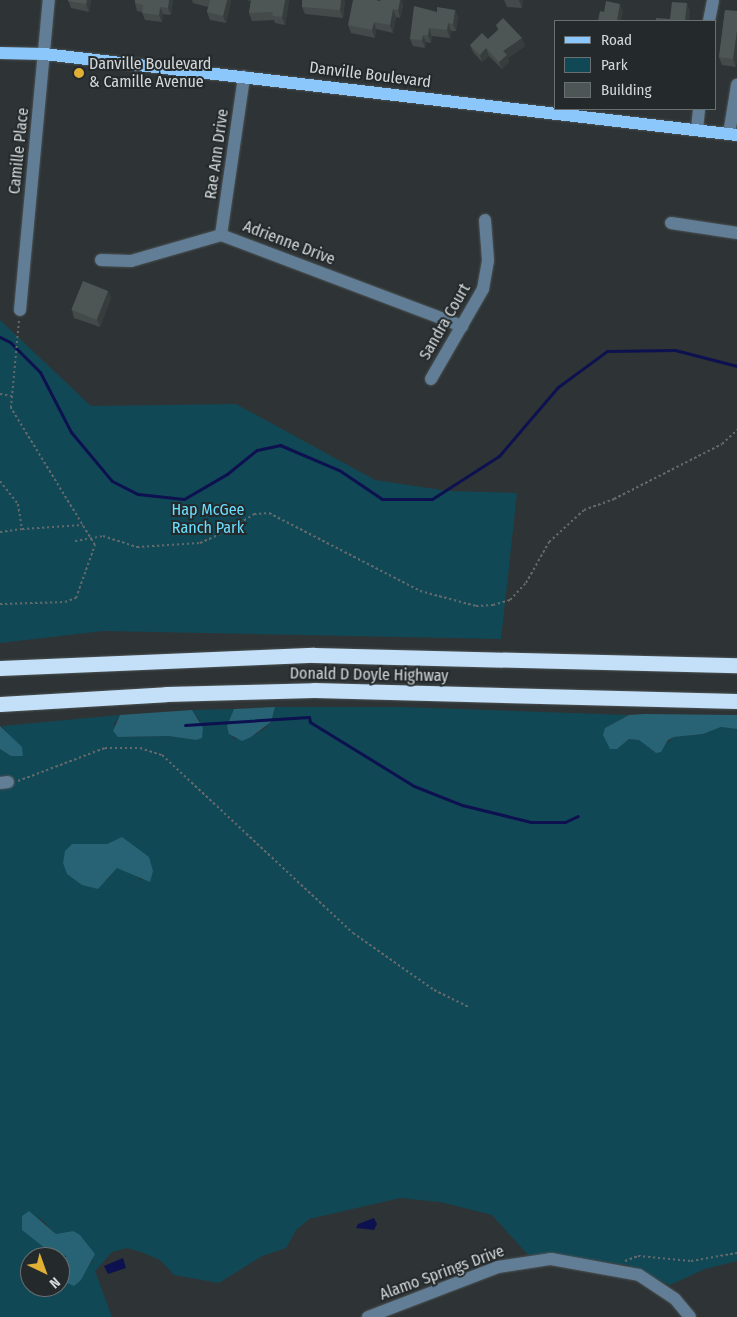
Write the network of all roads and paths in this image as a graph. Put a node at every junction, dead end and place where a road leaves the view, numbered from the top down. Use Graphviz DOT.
graph roads {
  1 [pos="49,0"];
  2 [pos="713,0"];
  3 [pos="709,20"];
  4 [pos="0,52"];
  5 [pos="44,54"];
  6 [pos="244,77"];
  7 [pos="737,85"];
  8 [pos="699,110"];
  9 [pos="697,129"];
  10 [pos="733,134"];
  11 [pos="485,220"];
  12 [pos="671,223"];
  13 [pos="737,233"];
  14 [pos="221,235"];
  15 [pos="101,260"];
  16 [pos="20,310"];
  17 [pos="462,326"];
  18 [pos="431,379"];
  19 [pos="0,394"];
  20 [pos="11,396"];
  21 [pos="737,430"];
  22 [pos="0,481"];
  23 [pos="82,525"];
  24 [pos="22,528"];
  25 [pos="0,532"];
  26 [pos="91,537"];
  27 [pos="75,541"];
  28 [pos="0,604"];
  29 [pos="737,665"];
  30 [pos="0,668"];
  31 [pos="737,701"];
  32 [pos="0,704"];
  33 [pos="4,783"];
  34 [pos="469,1007"];
  35 [pos="737,1252"];
  36 [pos="625,1261"];
  37 [pos="368,1317"];
  38 [pos="690,1317"];
  1 -- 5 [label="street, Camille Place"];
  2 -- 3 [label="street"];
  4 -- 5 [label="main road, Danville Boulevard"];
  5 -- 6 [label="main road, Danville Boulevard"];
  5 -- 16 [label="street, Camille Place"];
  6 -- 9 [label="main road, Danville Boulevard"];
  6 -- 14 [label="street, Rae Ann Drive"];
  7 -- 10 [label="street"];
  8 -- 9 [label="street"];
  9 -- 10 [label="main road, Danville Boulevard"];
  11 -- 17 [label="street, Sandra Court"];
  12 -- 13 [label="street"];
  14 -- 15 [label="street, Adrienne Drive"];
  14 -- 17 [label="street, Adrienne Drive"];
  16 -- 20 [label="path"];
  17 -- 18 [label="street, Sandra Court"];
  19 -- 20 [label="path"];
  20 -- 23 [label="path"];
  21 -- 26 [label="path"];
  22 -- 24 [label="path"];
  23 -- 24 [label="path"];
  23 -- 26 [label="path"];
  24 -- 25 [label="path"];
  26 -- 27 [label="path"];
  26 -- 28 [label="path"];
  29 -- 30 [label="highway, Donald D Doyle Highway"];
  31 -- 32 [label="highway, Donald D Doyle Highway"];
  33 -- 34 [label="path"];
  35 -- 36 [label="path"];
  37 -- 38 [label="street, Alamo Springs Drive"];
}
